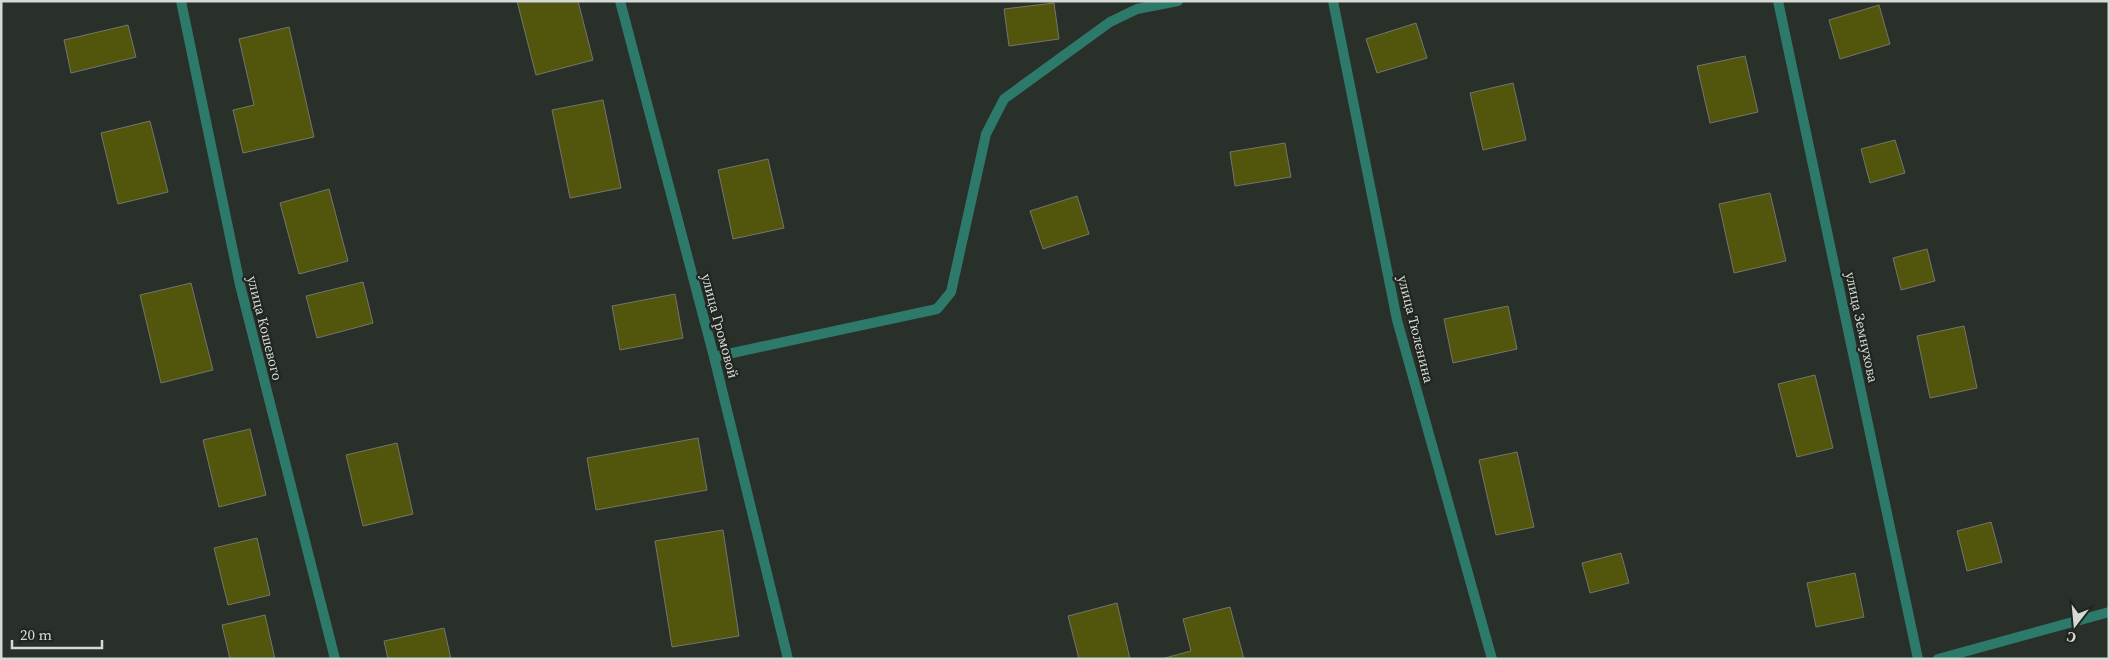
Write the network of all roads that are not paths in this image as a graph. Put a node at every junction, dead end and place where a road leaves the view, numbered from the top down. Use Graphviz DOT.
graph roads {
  1 [pos="181,1"];
  2 [pos="620,1"];
  3 [pos="1178,1"];
  4 [pos="1333,1"];
  5 [pos="1778,1"];
  6 [pos="714,357"];
  7 [pos="2109,612"];
  8 [pos="335,659"];
  9 [pos="788,659"];
  10 [pos="1492,659"];
  11 [pos="1918,659"];
  12 [pos="1938,659"];
  1 -- 8 [label="street, улица Кошевого"];
  2 -- 6 [label="street, улица Громовой"];
  3 -- 6 [label="street"];
  4 -- 10 [label="street, улица Тюленина"];
  5 -- 11 [label="street, улица Земнухова"];
  6 -- 9 [label="street, улица Громовой"];
  7 -- 12 [label="street"];
}
